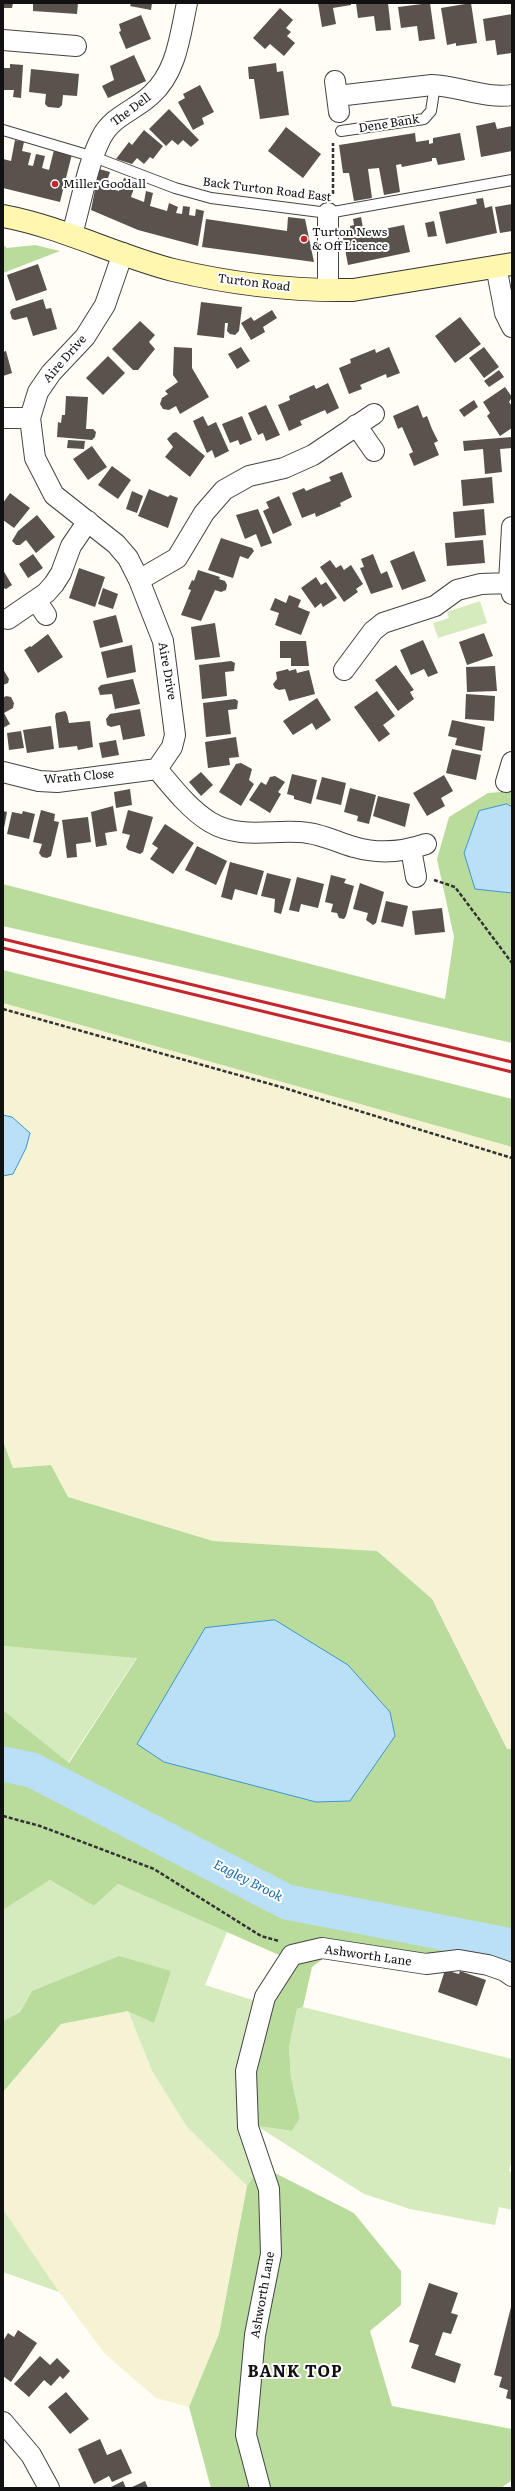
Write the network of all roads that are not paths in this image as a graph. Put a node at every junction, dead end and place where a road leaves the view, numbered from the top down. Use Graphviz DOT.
graph roads {
  1 [pos="189,14"];
  2 [pos="3,40"];
  3 [pos="76,46"];
  4 [pos="435,85"];
  5 [pos="512,95"];
  6 [pos="337,96"];
  7 [pos="3,130"];
  8 [pos="341,131"];
  9 [pos="94,157"];
  10 [pos="512,180"];
  11 [pos="330,212"];
  12 [pos="3,216"];
  13 [pos="72,234"];
  14 [pos="123,253"];
  15 [pos="504,265"];
  16 [pos="328,290"];
  17 [pos="512,327"];
  18 [pos="374,414"];
  19 [pos="3,418"];
  20 [pos="30,418"];
  21 [pos="356,425"];
  22 [pos="374,451"];
  23 [pos="88,521"];
  24 [pos="512,527"];
  25 [pos="139,580"];
  26 [pos="510,589"];
  27 [pos="8,618"];
  28 [pos="344,670"];
  29 [pos="512,762"];
  30 [pos="157,769"];
  31 [pos="3,772"];
  32 [pos="506,782"];
  33 [pos="416,877"];
  34 [pos="512,1976"];
  35 [pos="3,2422"];
  36 [pos="49,2488"];
  37 [pos="260,2488"];
  1 -- 9 [label="street, The Dell"];
  2 -- 3 [label="street"];
  4 -- 5 [label="street"];
  4 -- 6 [label="street"];
  4 -- 8 [label="lane, Dene Bank"];
  7 -- 9 [label="lane, Back Turton Road East"];
  9 -- 11 [label="lane, Back Turton Road East"];
  9 -- 13 [label="street, The Dell"];
  10 -- 11 [label="lane, Back Turton Road East"];
  11 -- 16 [label="street"];
  12 -- 13 [label="main road, Turton Road"];
  13 -- 14 [label="main road, Turton Road"];
  14 -- 16 [label="main road, Turton Road"];
  14 -- 20 [label="street, Aire Drive"];
  15 -- 16 [label="main road, Turton Road"];
  15 -- 17 [label="street"];
  18 -- 21 [label="street"];
  19 -- 20 [label="street"];
  20 -- 23 [label="street, Aire Drive"];
  21 -- 22 [label="street"];
  21 -- 25 [label="street"];
  23 -- 25 [label="street, Aire Drive"];
  23 -- 27 [label="street"];
  24 -- 26 [label="street"];
  25 -- 30 [label="street, Aire Drive"];
  26 -- 28 [label="street"];
  29 -- 32 [label="street"];
  30 -- 31 [label="street, Wrath Close"];
  30 -- 33 [label="street"];
  34 -- 37 [label="street, Ashworth Lane"];
  35 -- 36 [label="street"];
}
